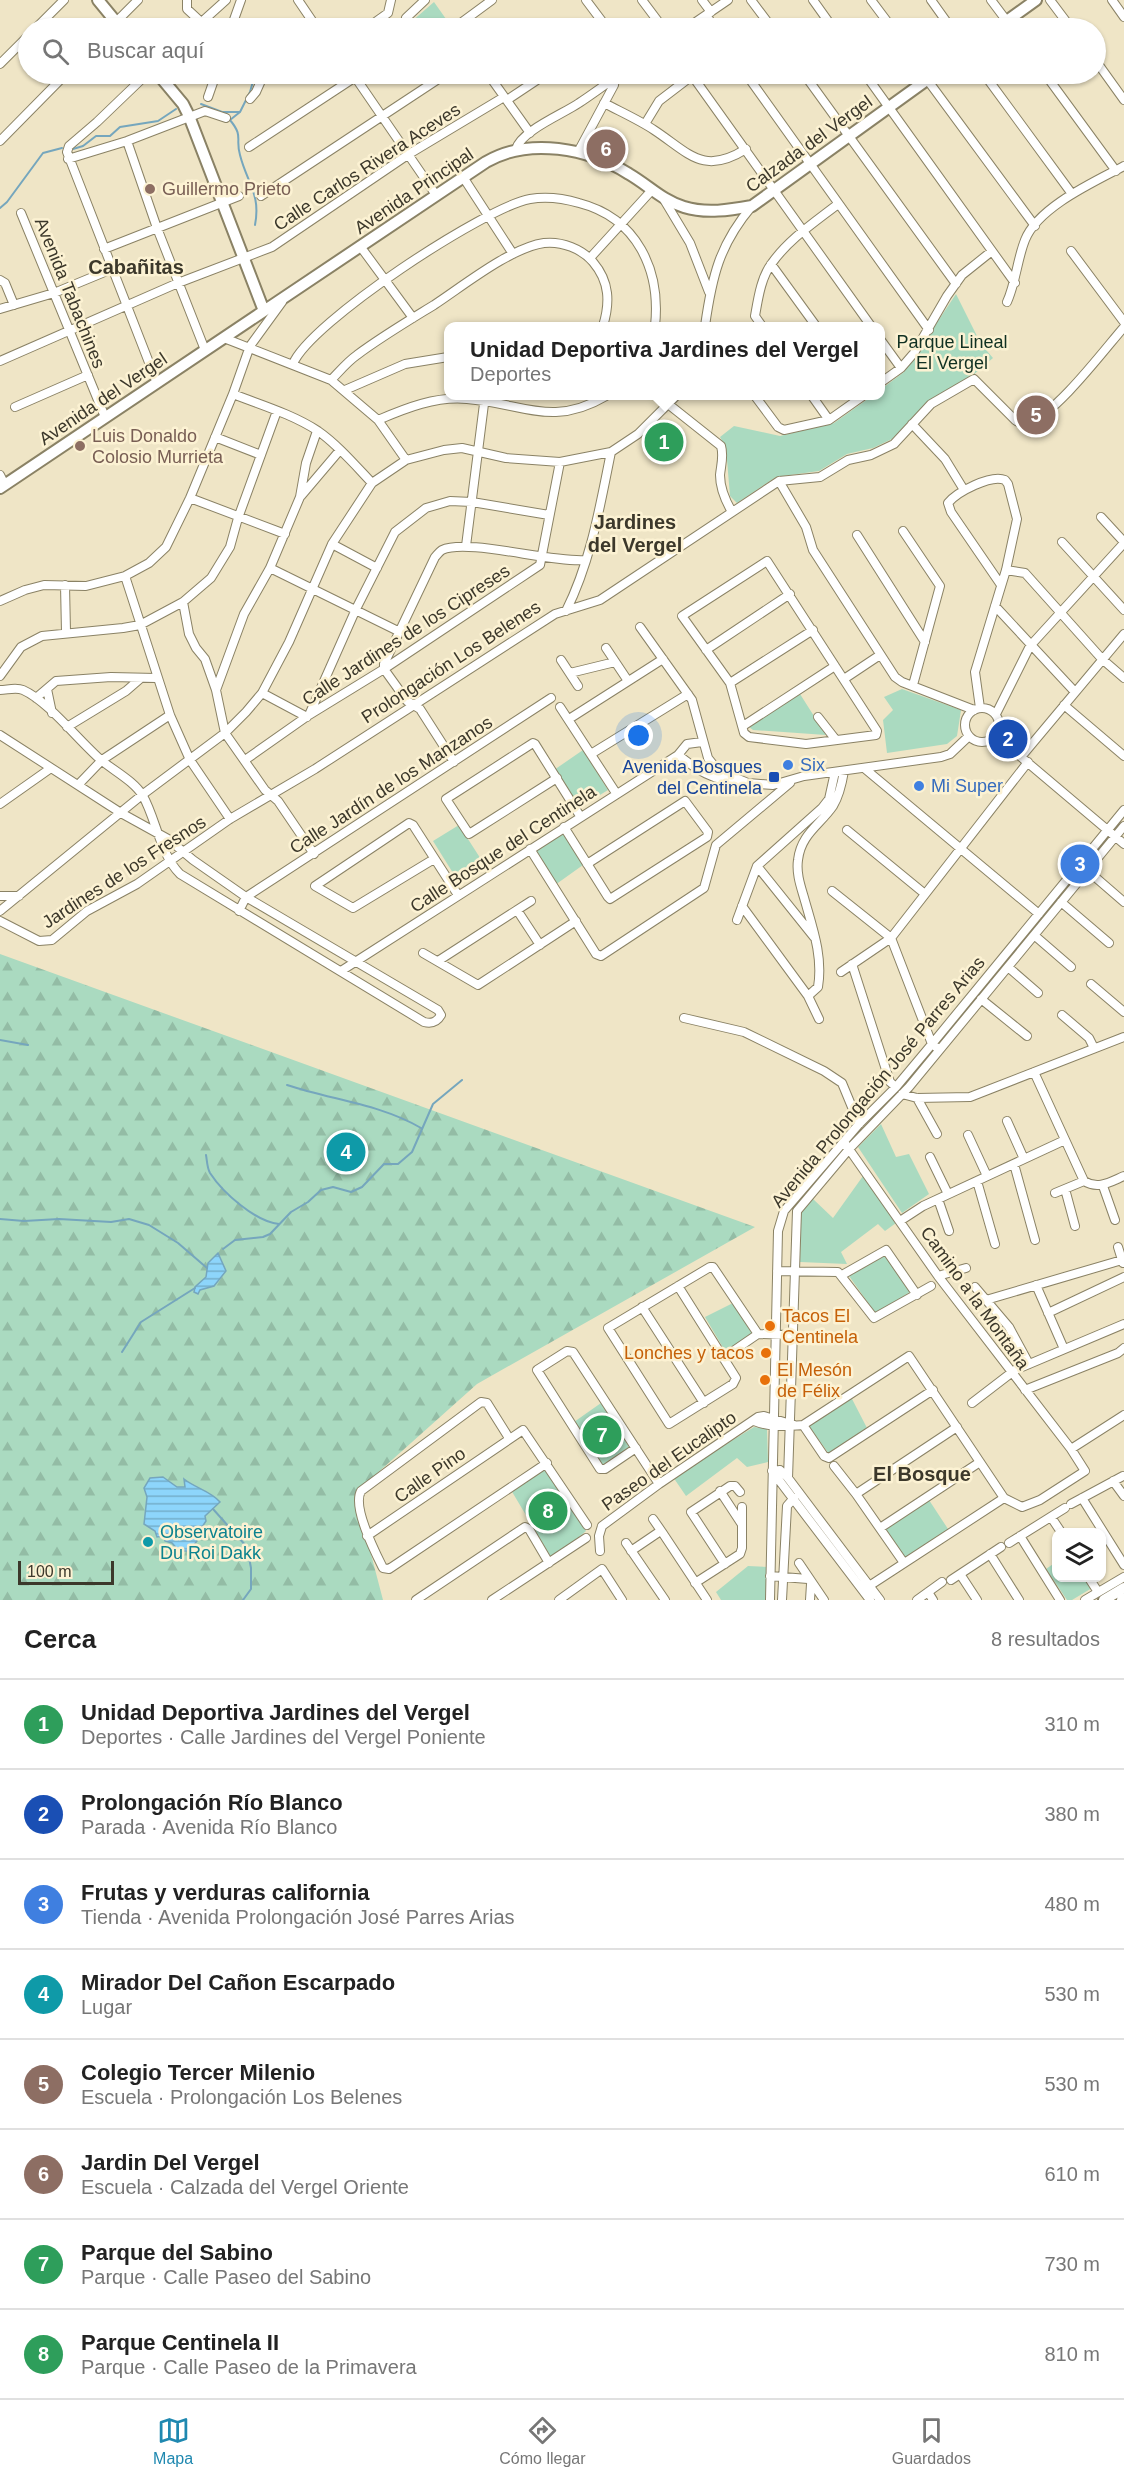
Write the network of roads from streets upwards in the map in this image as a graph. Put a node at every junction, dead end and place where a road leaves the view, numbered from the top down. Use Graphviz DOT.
graph roads {
  1 [pos="64,0"];
  2 [pos="98,0"];
  3 [pos="138,0"];
  4 [pos="187,0"];
  5 [pos="226,0"];
  6 [pos="241,0"];
  7 [pos="298,0"];
  8 [pos="425,0"];
  9 [pos="492,0"];
  10 [pos="586,0"];
  11 [pos="642,0"];
  12 [pos="702,0"];
  13 [pos="728,0"];
  14 [pos="751,0"];
  15 [pos="813,0"];
  16 [pos="871,0"];
  17 [pos="931,0"];
  18 [pos="991,0"];
  19 [pos="1036,0"];
  20 [pos="1050,0"];
  21 [pos="1112,0"];
  22 [pos="392,1"];
  23 [pos="709,14"];
  24 [pos="1124,17"];
  25 [pos="46,18"];
  26 [pos="110,18"];
  27 [pos="123,18"];
  28 [pos="193,18"];
  29 [pos="206,18"];
  30 [pos="235,18"];
  31 [pos="310,18"];
  32 [pos="381,18"];
  33 [pos="406,18"];
  34 [pos="468,18"];
  35 [pos="600,18"];
  36 [pos="656,18"];
  37 [pos="703,18"];
  38 [pos="711,18"];
  39 [pos="764,18"];
  40 [pos="826,18"];
  41 [pos="884,18"];
  42 [pos="944,18"];
  43 [pos="1004,18"];
  44 [pos="1017,18"];
  45 [pos="1064,18"];
  46 [pos="18,46"];
  47 [pos="0,64"];
  48 [pos="1106,76"];
  49 [pos="56,84"];
  50 [pos="137,84"];
  51 [pos="166,84"];
  52 [pos="212,84"];
  53 [pos="260,84"];
  54 [pos="343,84"];
  55 [pos="362,84"];
  56 [pos="431,84"];
  57 [pos="495,84"];
  58 [pos="530,84"];
  59 [pos="606,84"];
  60 [pos="614,84"];
  61 [pos="680,84"];
  62 [pos="699,84"];
  63 [pos="753,84"];
  64 [pos="811,84"];
  65 [pos="872,84"];
  66 [pos="917,84"];
  67 [pos="935,84"];
  68 [pos="991,84"];
  69 [pos="1053,84"];
  70 [pos="207,97"];
  71 [pos="250,99"];
  72 [pos="506,99"];
  73 [pos="1124,100"];
  74 [pos="604,103"];
  75 [pos="888,107"];
  76 [pos="189,116"];
  77 [pos="382,116"];
  78 [pos="226,118"];
  79 [pos="645,124"];
  80 [pos="530,133"];
  81 [pos="849,136"];
  82 [pos="0,141"];
  83 [pos="127,141"];
  84 [pos="249,147"];
  85 [pos="516,149"];
  86 [pos="746,149"];
  87 [pos="578,153"];
  88 [pos="409,154"];
  89 [pos="68,159"];
  90 [pos="809,164"];
  91 [pos="1120,169"];
  92 [pos="463,177"];
  93 [pos="652,190"];
  94 [pos="773,191"];
  95 [pos="1072,194"];
  96 [pos="436,195"];
  97 [pos="239,196"];
  98 [pos="261,196"];
  99 [pos="662,197"];
  100 [pos="223,203"];
  101 [pos="838,204"];
  102 [pos="752,206"];
  103 [pos="21,213"];
  104 [pos="488,215"];
  105 [pos="622,223"];
  106 [pos="1035,226"];
  107 [pos="157,228"];
  108 [pos="802,231"];
  109 [pos="360,246"];
  110 [pos="104,249"];
  111 [pos="992,251"];
  112 [pos="1071,251"];
  113 [pos="513,254"];
  114 [pos="243,258"];
  115 [pos="590,258"];
  116 [pos="771,264"];
  117 [pos="112,269"];
  118 [pos="0,280"];
  119 [pos="386,280"];
  120 [pos="178,283"];
  121 [pos="1015,283"];
  122 [pos="956,284"];
  123 [pos="54,293"];
  124 [pos="709,293"];
  125 [pos="286,296"];
  126 [pos="1006,302"];
  127 [pos="14,305"];
  128 [pos="126,305"];
  129 [pos="0,309"];
  130 [pos="264,311"];
  131 [pos="413,318"];
  132 [pos="604,322"];
  133 [pos="655,322"];
  134 [pos="706,322"];
  135 [pos="759,322"];
  136 [pos="812,322"];
  137 [pos="867,322"];
  138 [pos="1124,322"];
  139 [pos="1124,327"];
  140 [pos="69,330"];
  141 [pos="929,330"];
  142 [pos="224,338"];
  143 [pos="250,346"];
  144 [pos="885,346"];
  145 [pos="205,350"];
  146 [pos="444,358"];
  147 [pos="0,361"];
  148 [pos="293,364"];
  149 [pos="901,368"];
  150 [pos="88,375"];
  151 [pos="885,379"];
  152 [pos="331,380"];
  153 [pos="157,383"];
  154 [pos="345,390"];
  155 [pos="233,394"];
  156 [pos="444,400"];
  157 [pos="485,400"];
  158 [pos="489,400"];
  159 [pos="597,400"];
  160 [pos="664,400"];
  161 [pos="672,400"];
  162 [pos="758,400"];
  163 [pos="815,400"];
  164 [pos="857,400"];
  165 [pos="669,404"];
  166 [pos="15,407"];
  167 [pos="277,411"];
  168 [pos="105,417"];
  169 [pos="378,420"];
  170 [pos="829,420"];
  171 [pos="912,424"];
  172 [pos="318,431"];
  173 [pos="215,436"];
  174 [pos="340,450"];
  175 [pos="479,451"];
  176 [pos="611,452"];
  177 [pos="261,455"];
  178 [pos="406,460"];
  179 [pos="560,462"];
  180 [pos="779,481"];
  181 [pos="2,482"];
  182 [pos="372,483"];
  183 [pos="964,490"];
  184 [pos="300,497"];
  185 [pos="190,498"];
  186 [pos="472,502"];
  187 [pos="732,512"];
  188 [pos="549,515"];
  189 [pos="1101,517"];
  190 [pos="238,518"];
  191 [pos="903,531"];
  192 [pos="285,534"];
  193 [pos="857,535"];
  194 [pos="1062,542"];
  195 [pos="1124,542"];
  196 [pos="332,544"];
  197 [pos="466,546"];
  198 [pos="543,557"];
  199 [pos="586,560"];
  200 [pos="270,568"];
  201 [pos="376,568"];
  202 [pos="1006,570"];
  203 [pos="125,576"];
  204 [pos="1093,577"];
  205 [pos="65,585"];
  206 [pos="1001,585"];
  207 [pos="312,589"];
  208 [pos="790,594"];
  209 [pos="0,601"];
  210 [pos="183,602"];
  211 [pos="995,606"];
  212 [pos="356,609"];
  213 [pos="566,610"];
  214 [pos="1124,610"];
  215 [pos="1061,612"];
  216 [pos="140,625"];
  217 [pos="640,627"];
  218 [pos="813,630"];
  219 [pos="66,632"];
  220 [pos="399,632"];
  221 [pos="1124,634"];
  222 [pos="925,642"];
  223 [pos="1030,645"];
  224 [pos="606,648"];
  225 [pos="706,650"];
  226 [pos="880,656"];
  227 [pos="663,659"];
  228 [pos="1102,659"];
  229 [pos="561,660"];
  230 [pos="615,662"];
  231 [pos="835,666"];
  232 [pos="384,669"];
  233 [pos="570,673"];
  234 [pos="0,676"];
  235 [pos="141,678"];
  236 [pos="156,678"];
  237 [pos="1124,678"];
  238 [pos="844,679"];
  239 [pos="628,681"];
  240 [pos="730,683"];
  241 [pos="913,685"];
  242 [pos="579,686"];
  243 [pos="47,688"];
  244 [pos="0,690"];
  245 [pos="216,690"];
  246 [pos="1075,692"];
  247 [pos="262,693"];
  248 [pos="688,694"];
  249 [pos="36,698"];
  250 [pos="551,698"];
  251 [pos="413,705"];
  252 [pos="1064,705"];
  253 [pos="561,707"];
  254 [pos="977,709"];
  255 [pos="52,713"];
  256 [pos="996,714"];
  257 [pos="170,715"];
  258 [pos="308,716"];
  259 [pos="818,717"];
  260 [pos="569,719"];
  261 [pos="743,726"];
  262 [pos="67,727"];
  263 [pos="225,733"];
  264 [pos="0,735"];
  265 [pos="969,736"];
  266 [pos="995,738"];
  267 [pos="836,740"];
  268 [pos="702,741"];
  269 [pos="591,754"];
  270 [pos="678,755"];
  271 [pos="1124,756"];
  272 [pos="102,760"];
  273 [pos="190,760"];
  274 [pos="245,760"];
  275 [pos="1025,760"];
  276 [pos="454,762"];
  277 [pos="712,764"];
  278 [pos="51,768"];
  279 [pos="864,768"];
  280 [pos="844,771"];
  281 [pos="835,772"];
  282 [pos="705,774"];
  283 [pos="557,778"];
  284 [pos="794,780"];
  285 [pos="748,783"];
  286 [pos="765,784"];
  287 [pos="78,785"];
  288 [pos="270,794"];
  289 [pos="616,794"];
  290 [pos="142,795"];
  291 [pos="770,800"];
  292 [pos="0,804"];
  293 [pos="1124,810"];
  294 [pos="121,813"];
  295 [pos="580,816"];
  296 [pos="230,819"];
  297 [pos="1124,826"];
  298 [pos="564,827"];
  299 [pos="801,828"];
  300 [pos="847,830"];
  301 [pos="1107,830"];
  302 [pos="159,834"];
  303 [pos="807,834"];
  304 [pos="1115,837"];
  305 [pos="1124,844"];
  306 [pos="530,849"];
  307 [pos="960,850"];
  308 [pos="185,852"];
  309 [pos="314,855"];
  310 [pos="434,859"];
  311 [pos="170,860"];
  312 [pos="587,864"];
  313 [pos="757,866"];
  314 [pos="1087,870"];
  315 [pos="832,891"];
  316 [pos="925,894"];
  317 [pos="458,895"];
  318 [pos="0,896"];
  319 [pos="19,896"];
  320 [pos="246,897"];
  321 [pos="531,901"];
  322 [pos="1061,902"];
  323 [pos="1124,902"];
  324 [pos="742,906"];
  325 [pos="517,910"];
  326 [pos="0,911"];
  327 [pos="239,911"];
  328 [pos="1039,914"];
  329 [pos="737,920"];
  330 [pos="0,921"];
  331 [pos="576,921"];
  332 [pos="1034,935"];
  333 [pos="891,938"];
  334 [pos="817,941"];
  335 [pos="1109,943"];
  336 [pos="540,945"];
  337 [pos="423,953"];
  338 [pos="438,961"];
  339 [pos="356,962"];
  340 [pos="852,964"];
  341 [pos="1008,967"];
  342 [pos="1071,967"];
  343 [pos="341,971"];
  344 [pos="841,972"];
  345 [pos="1091,984"];
  346 [pos="1038,993"];
  347 [pos="808,996"];
  348 [pos="981,999"];
  349 [pos="1124,1012"];
  350 [pos="1062,1015"];
  351 [pos="684,1018"];
  352 [pos="819,1019"];
  353 [pos="1027,1036"];
  354 [pos="1124,1037"];
  355 [pos="936,1047"];
  356 [pos="1094,1048"];
  357 [pos="1035,1072"];
  358 [pos="896,1087"];
  359 [pos="902,1094"];
  360 [pos="917,1098"];
  361 [pos="1007,1121"];
  362 [pos="859,1124"];
  363 [pos="937,1134"];
  364 [pos="968,1135"];
  365 [pos="1065,1140"];
  366 [pos="847,1145"];
  367 [pos="930,1157"];
  368 [pos="1024,1159"];
  369 [pos="1014,1164"];
  370 [pos="987,1176"];
  371 [pos="1124,1176"];
  372 [pos="1084,1180"];
  373 [pos="977,1181"];
  374 [pos="1103,1186"];
  375 [pos="1065,1189"];
  376 [pos="1055,1193"];
  377 [pos="948,1194"];
  378 [pos="938,1199"];
  379 [pos="784,1211"];
  380 [pos="795,1216"];
  381 [pos="1115,1220"];
  382 [pos="900,1221"];
  383 [pos="1075,1226"];
  384 [pos="949,1231"];
  385 [pos="1035,1240"];
  386 [pos="995,1244"];
  387 [pos="1118,1247"];
  388 [pos="1123,1263"];
  389 [pos="966,1268"];
  390 [pos="777,1271"];
  391 [pos="795,1271"];
  392 [pos="842,1275"];
  393 [pos="938,1276"];
  394 [pos="1124,1277"];
  395 [pos="678,1286"];
  396 [pos="931,1286"];
  397 [pos="1036,1286"];
  398 [pos="975,1287"];
  399 [pos="917,1295"];
  400 [pos="986,1300"];
  401 [pos="642,1307"];
  402 [pos="1048,1313"];
  403 [pos="1124,1324"];
  404 [pos="758,1334"];
  405 [pos="775,1334"];
  406 [pos="793,1335"];
  407 [pos="1124,1348"];
  408 [pos="1064,1349"];
  409 [pos="723,1358"];
  410 [pos="1029,1364"];
  411 [pos="1011,1373"];
  412 [pos="933,1390"];
  413 [pos="1025,1390"];
  414 [pos="704,1403"];
  415 [pos="972,1403"];
  416 [pos="1124,1415"];
  417 [pos="772,1423"];
  418 [pos="795,1425"];
  419 [pos="957,1427"];
  420 [pos="509,1438"];
  421 [pos="636,1449"];
  422 [pos="1071,1449"];
  423 [pos="980,1462"];
  424 [pos="547,1464"];
  425 [pos="834,1466"];
  426 [pos="772,1471"];
  427 [pos="1123,1476"];
  428 [pos="788,1478"];
  429 [pos="1113,1481"];
  430 [pos="659,1484"];
  431 [pos="720,1491"];
  432 [pos="740,1492"];
  433 [pos="856,1494"];
  434 [pos="1124,1496"];
  435 [pos="794,1498"];
  436 [pos="1004,1498"];
  437 [pos="1082,1498"];
  438 [pos="742,1507"];
  439 [pos="1051,1517"];
  440 [pos="653,1519"];
  441 [pos="770,1520"];
  442 [pos="786,1521"];
  443 [pos="742,1524"];
  444 [pos="587,1525"];
  445 [pos="602,1526"];
  446 [pos="880,1528"];
  447 [pos="1058,1528"];
  448 [pos="661,1532"];
  449 [pos="368,1536"];
  450 [pos="599,1536"];
  451 [pos="1020,1536"];
  452 [pos="586,1538"];
  453 [pos="626,1543"];
  454 [pos="1009,1543"];
  455 [pos="1001,1547"];
  456 [pos="600,1551"];
  457 [pos="631,1551"];
  458 [pos="990,1554"];
  459 [pos="549,1563"];
  460 [pos="799,1563"];
  461 [pos="904,1563"];
  462 [pos="725,1564"];
  463 [pos="1124,1565"];
  464 [pos="960,1574"];
  465 [pos="770,1576"];
  466 [pos="1124,1576"];
  467 [pos="783,1578"];
  468 [pos="810,1581"];
  469 [pos="1092,1582"];
  470 [pos="695,1583"];
  471 [pos="866,1588"];
  472 [pos="1124,1588"];
  473 [pos="572,1591"];
  474 [pos="928,1592"];
  475 [pos="1101,1596"];
  476 [pos="416,1600"];
  477 [pos="492,1600"];
  478 [pos="559,1600"];
  479 [pos="578,1600"];
  480 [pos="622,1600"];
  481 [pos="665,1600"];
  482 [pos="707,1600"];
  483 [pos="770,1600"];
  484 [pos="782,1600"];
  485 [pos="810,1600"];
  486 [pos="824,1600"];
  487 [pos="870,1600"];
  488 [pos="880,1600"];
  489 [pos="917,1600"];
  490 [pos="933,1600"];
  491 [pos="977,1600"];
  492 [pos="1019,1600"];
  493 [pos="1060,1600"];
  494 [pos="1084,1600"];
  1 -- 25 [label="street"];
  2 -- 26 [label="street"];
  3 -- 27 [label="street"];
  4 -- 28 [label="street"];
  5 -- 29 [label="street"];
  6 -- 30 [label="street"];
  7 -- 31 [label="street"];
  8 -- 33 [label="street"];
  9 -- 34 [label="street"];
  10 -- 35 [label="street"];
  11 -- 36 [label="street"];
  12 -- 23 [label="street"];
  13 -- 23 [label="street"];
  14 -- 39 [label="street"];
  15 -- 40 [label="street"];
  16 -- 41 [label="street"];
  17 -- 42 [label="street"];
  18 -- 43 [label="street"];
  19 -- 44 [label="street"];
  20 -- 45 [label="street"];
  21 -- 24 [label="street"];
  22 -- 32 [label="street"];
  23 -- 37 [label="street"];
  23 -- 38 [label="street"];
  46 -- 47 [label="street"];
  48 -- 73 [label="street"];
  49 -- 82 [label="street"];
  50 -- 89 [label="street"];
  51 -- 76 [label="street"];
  52 -- 70 [label="street"];
  53 -- 71 [label="street"];
  54 -- 84 [label="street"];
  55 -- 77 [label="street"];
  56 -- 77 [label="street"];
  57 -- 72 [label="street"];
  58 -- 72 [label="street, Calle Carlos Rivera Aceves"];
  59 -- 80 [label="street, Avenida Principal"];
  60 -- 74 [label="street"];
  61 -- 79 [label="street"];
  62 -- 86 [label="street"];
  63 -- 90 [label="street"];
  64 -- 81 [label="street"];
  65 -- 75 [label="street"];
  66 -- 75 [label="street, Calzada del Vergel"];
  67 -- 106 [label="street"];
  68 -- 95 [label="street"];
  69 -- 91 [label="street"];
  72 -- 80 [label="street"];
  72 -- 88 [label="street, Calle Carlos Rivera Aceves"];
  74 -- 79 [label="street"];
  74 -- 87 [label="street"];
  75 -- 81 [label="street, Calzada del Vergel"];
  75 -- 111 [label="street"];
  76 -- 78 [label="street"];
  76 -- 83 [label="street"];
  76 -- 100 [label="street"];
  77 -- 88 [label="street"];
  77 -- 98 [label="street"];
  79 -- 86 [label="street"];
  80 -- 85 [label="street, Avenida Principal"];
  81 -- 90 [label="street, Calzada del Vergel"];
  81 -- 122 [label="street"];
  83 -- 89 [label="street"];
  83 -- 107 [label="street"];
  85 -- 87 [label="street"];
  85 -- 92 [label="street, Avenida Principal"];
  86 -- 94 [label="street"];
  87 -- 93 [label="street"];
  88 -- 96 [label="street"];
  88 -- 114 [label="street, Calle Carlos Rivera Aceves"];
  89 -- 110 [label="street"];
  90 -- 94 [label="street, Calzada del Vergel"];
  90 -- 101 [label="street"];
  91 -- 95 [label="street"];
  92 -- 96 [label="street, Avenida Principal"];
  92 -- 104 [label="street"];
  93 -- 99 [label="street"];
  93 -- 105 [label="street"];
  94 -- 102 [label="street, Calzada del Vergel"];
  94 -- 108 [label="street"];
  95 -- 106 [label="street"];
  96 -- 109 [label="street, Avenida Principal"];
  97 -- 100 [label="street"];
  99 -- 102 [label="street"];
  99 -- 124 [label="street"];
  100 -- 107 [label="street"];
  100 -- 114 [label="street"];
  101 -- 108 [label="street"];
  101 -- 141 [label="street"];
  102 -- 124 [label="street, Calzada del Vergel"];
  103 -- 123 [label="street, Avenida Tabachines"];
  104 -- 105 [label="street"];
  104 -- 113 [label="street"];
  104 -- 119 [label="street"];
  105 -- 115 [label="street"];
  105 -- 133 [label="street"];
  106 -- 121 [label="street"];
  107 -- 110 [label="street"];
  107 -- 120 [label="street"];
  108 -- 116 [label="street"];
  108 -- 137 [label="street"];
  109 -- 119 [label="street"];
  109 -- 125 [label="street, Avenida Principal"];
  110 -- 117 [label="street"];
  111 -- 121 [label="street"];
  111 -- 122 [label="street"];
  112 -- 138 [label="street"];
  113 -- 115 [label="street"];
  113 -- 131 [label="street"];
  114 -- 120 [label="street, Calle Carlos Rivera Aceves"];
  114 -- 130 [label="street"];
  115 -- 132 [label="street"];
  116 -- 135 [label="street"];
  116 -- 136 [label="street"];
  117 -- 123 [label="street"];
  117 -- 128 [label="street"];
  118 -- 127 [label="street"];
  119 -- 131 [label="street"];
  119 -- 148 [label="street"];
  120 -- 128 [label="street, Calle Carlos Rivera Aceves"];
  120 -- 145 [label="street"];
  121 -- 126 [label="street"];
  122 -- 141 [label="street"];
  123 -- 127 [label="street"];
  123 -- 140 [label="street, Avenida Tabachines"];
  124 -- 134 [label="street, Calzada del Vergel"];
  125 -- 130 [label="street, Avenida Principal"];
  125 -- 143 [label="street"];
  127 -- 129 [label="street"];
  128 -- 140 [label="street, Calle Carlos Rivera Aceves"];
  128 -- 153 [label="street"];
  130 -- 142 [label="street, Avenida Principal"];
  131 -- 152 [label="street"];
  139 -- 171 [label="street, Prolongación Los Belenes"];
  140 -- 147 [label="street, Calle Carlos Rivera Aceves"];
  140 -- 150 [label="street, Avenida Tabachines"];
  141 -- 149 [label="street"];
  142 -- 143 [label="street"];
  142 -- 145 [label="street, Avenida del Vergel"];
  143 -- 148 [label="street"];
  143 -- 155 [label="street"];
  144 -- 149 [label="street"];
  145 -- 153 [label="street, Avenida del Vergel"];
  146 -- 154 [label="street"];
  148 -- 152 [label="street"];
  149 -- 151 [label="street"];
  150 -- 166 [label="street"];
  150 -- 168 [label="street, Avenida Tabachines"];
  152 -- 154 [label="street"];
  153 -- 168 [label="street, Avenida del Vergel"];
  154 -- 169 [label="street"];
  155 -- 167 [label="street"];
  155 -- 173 [label="street"];
  156 -- 169 [label="street"];
  157 -- 175 [label="street"];
  158 -- 159 [label="street"];
  160 -- 165 [label="street"];
  161 -- 165 [label="street"];
  162 -- 170 [label="street"];
  163 -- 170 [label="street"];
  164 -- 170 [label="street"];
  165 -- 176 [label="street"];
  165 -- 187 [label="street"];
  167 -- 172 [label="street"];
  167 -- 177 [label="street"];
  168 -- 181 [label="street, Avenida del Vergel"];
  169 -- 178 [label="street"];
  171 -- 180 [label="street, Prolongación Los Belenes"];
  171 -- 183 [label="street"];
  172 -- 174 [label="street"];
  172 -- 184 [label="street"];
  173 -- 177 [label="street"];
  173 -- 185 [label="street"];
  174 -- 182 [label="street"];
  174 -- 184 [label="street"];
  175 -- 178 [label="street"];
  175 -- 179 [label="street"];
  175 -- 186 [label="street"];
  176 -- 179 [label="street"];
  176 -- 199 [label="street"];
  177 -- 190 [label="street"];
  178 -- 182 [label="street"];
  179 -- 188 [label="street"];
  180 -- 187 [label="street, Prolongación Los Belenes"];
  180 -- 226 [label="street"];
  182 -- 196 [label="street"];
  183 -- 202 [label="street"];
  183 -- 206 [label="street"];
  184 -- 192 [label="street"];
  185 -- 190 [label="street"];
  185 -- 203 [label="street"];
  186 -- 188 [label="street"];
  186 -- 197 [label="street"];
  186 -- 201 [label="street"];
  187 -- 213 [label="street, Prolongación Los Belenes"];
  188 -- 198 [label="street"];
  189 -- 195 [label="street"];
  190 -- 192 [label="street"];
  190 -- 210 [label="street"];
  191 -- 222 [label="street"];
  192 -- 200 [label="street"];
  193 -- 222 [label="street"];
  194 -- 204 [label="street"];
  195 -- 204 [label="street"];
  196 -- 201 [label="street"];
  196 -- 207 [label="street"];
  197 -- 198 [label="street"];
  197 -- 220 [label="street"];
  198 -- 199 [label="street"];
  198 -- 232 [label="street, Calle Jardines de los Cipreses"];
  199 -- 213 [label="street"];
  200 -- 207 [label="street"];
  200 -- 245 [label="street"];
  201 -- 212 [label="street"];
  202 -- 206 [label="street"];
  202 -- 215 [label="street"];
  203 -- 205 [label="street"];
  203 -- 216 [label="street"];
  204 -- 214 [label="street"];
  204 -- 215 [label="street"];
  205 -- 209 [label="street"];
  205 -- 219 [label="street"];
  206 -- 211 [label="street"];
  207 -- 212 [label="street"];
  207 -- 247 [label="street"];
  208 -- 218 [label="street"];
  208 -- 225 [label="street"];
  208 -- 225 [label="street"];
  210 -- 216 [label="street"];
  210 -- 245 [label="street"];
  211 -- 223 [label="street"];
  211 -- 254 [label="street"];
  212 -- 220 [label="street"];
  212 -- 258 [label="street"];
  213 -- 251 [label="street, Prolongación Los Belenes"];
  215 -- 223 [label="street"];
  215 -- 228 [label="street"];
  216 -- 219 [label="street"];
  216 -- 236 [label="street"];
  217 -- 227 [label="street"];
  218 -- 231 [label="street"];
  218 -- 240 [label="street"];
  219 -- 234 [label="street"];
  220 -- 232 [label="street"];
  221 -- 228 [label="street"];
  222 -- 241 [label="street"];
  223 -- 246 [label="street"];
  223 -- 256 [label="street"];
  224 -- 230 [label="street"];
  225 -- 240 [label="street"];
  226 -- 238 [label="street"];
  226 -- 241 [label="street"];
  227 -- 239 [label="street"];
  227 -- 248 [label="street"];
  228 -- 237 [label="street"];
  228 -- 246 [label="street"];
  229 -- 233 [label="street"];
  230 -- 233 [label="street"];
  230 -- 239 [label="street"];
  231 -- 238 [label="street"];
  231 -- 261 [label="street"];
  232 -- 251 [label="street"];
  232 -- 258 [label="street, Calle Jardines de los Cipreses"];
  233 -- 242 [label="street"];
  235 -- 236 [label="street"];
  235 -- 243 [label="street"];
  235 -- 262 [label="street"];
  236 -- 257 [label="street"];
  238 -- 267 [label="street"];
  239 -- 260 [label="street"];
  240 -- 261 [label="street"];
  241 -- 254 [label="street"];
  243 -- 249 [label="street"];
  243 -- 255 [label="street"];
  244 -- 249 [label="street"];
  245 -- 263 [label="street"];
  246 -- 252 [label="street"];
  247 -- 258 [label="street"];
  247 -- 263 [label="street"];
  248 -- 268 [label="street"];
  248 -- 269 [label="street"];
  249 -- 255 [label="street"];
  250 -- 276 [label="street, Calle Jardín de los Manzanos"];
  251 -- 276 [label="street"];
  251 -- 288 [label="street, Prolongación Los Belenes"];
  252 -- 271 [label="street"];
  252 -- 275 [label="street"];
  253 -- 260 [label="street"];
  254 -- 256 [label="street"];
  254 -- 265 [label="street"];
  255 -- 262 [label="street"];
  256 -- 266 [label="street"];
  257 -- 272 [label="street"];
  257 -- 273 [label="street"];
  258 -- 274 [label="street, Calle Jardines de los Cipreses"];
  259 -- 267 [label="street"];
  260 -- 269 [label="street"];
  261 -- 267 [label="street"];
  262 -- 272 [label="street"];
  263 -- 273 [label="street"];
  263 -- 274 [label="street"];
  264 -- 278 [label="street"];
  265 -- 266 [label="street"];
  265 -- 279 [label="street"];
  266 -- 275 [label="street"];
  268 -- 270 [label="street, Calle Bosque del Centinela"];
  268 -- 277 [label="street"];
  269 -- 289 [label="street"];
  270 -- 282 [label="street"];
  270 -- 289 [label="street, Calle Bosque del Centinela"];
  272 -- 287 [label="street"];
  272 -- 290 [label="street"];
  273 -- 290 [label="street"];
  273 -- 296 [label="street"];
  274 -- 288 [label="street"];
  275 -- 301 [label="street"];
  275 -- 307 [label="street"];
  276 -- 309 [label="street, Calle Jardín de los Manzanos"];
  277 -- 282 [label="street"];
  277 -- 285 [label="street"];
  278 -- 287 [label="street"];
  278 -- 292 [label="street"];
  279 -- 280 [label="street"];
  279 -- 307 [label="street"];
  280 -- 281 [label="street"];
  280 -- 303 [label="street"];
  281 -- 284 [label="street"];
  281 -- 299 [label="street"];
  282 -- 285 [label="street"];
  283 -- 283 [label="street"];
  283 -- 295 [label="street"];
  284 -- 286 [label="street"];
  284 -- 291 [label="street"];
  285 -- 286 [label="street"];
  286 -- 291 [label="street"];
  287 -- 294 [label="street"];
  288 -- 296 [label="street, Prolongación Los Belenes"];
  288 -- 309 [label="street"];
  289 -- 295 [label="street, Calle Bosque del Centinela"];
  290 -- 294 [label="street"];
  290 -- 302 [label="street"];
  291 -- 331 [label="street"];
  293 -- 301 [label="street, Avenida Prolongación José Parres Arias"];
  294 -- 302 [label="street"];
  294 -- 319 [label="street"];
  295 -- 298 [label="street, Calle Bosque del Centinela"];
  296 -- 308 [label="street, Jardines de los Fresnos"];
  297 -- 304 [label="street, Avenida Prolongación José Parres Arias"];
  298 -- 306 [label="street, Calle Bosque del Centinela"];
  298 -- 312 [label="street"];
  299 -- 303 [label="street"];
  299 -- 313 [label="street"];
  300 -- 316 [label="street"];
  301 -- 304 [label="street"];
  301 -- 328 [label="street, Avenida Prolongación José Parres Arias"];
  302 -- 308 [label="street"];
  302 -- 311 [label="street"];
  303 -- 334 [label="street"];
  304 -- 305 [label="street"];
  304 -- 314 [label="street, Avenida Prolongación José Parres Arias"];
  306 -- 317 [label="street, Calle Bosque del Centinela"];
  306 -- 331 [label="street"];
  307 -- 316 [label="street"];
  307 -- 328 [label="street"];
  308 -- 311 [label="street, Jardines de los Fresnos"];
  308 -- 320 [label="street"];
  309 -- 320 [label="street, Calle Jardín de los Manzanos"];
  310 -- 310 [label="street"];
  310 -- 317 [label="street"];
  311 -- 327 [label="street"];
  311 -- 330 [label="street, Jardines de los Fresnos"];
  312 -- 312 [label="street"];
  313 -- 324 [label="street"];
  313 -- 334 [label="street"];
  314 -- 322 [label="street, Avenida Prolongación José Parres Arias"];
  314 -- 323 [label="street"];
  315 -- 333 [label="street"];
  316 -- 333 [label="street"];
  317 -- 339 [label="street, Calle Bosque del Centinela"];
  318 -- 319 [label="street"];
  319 -- 326 [label="street"];
  320 -- 327 [label="street"];
  320 -- 339 [label="street"];
  321 -- 325 [label="street"];
  322 -- 332 [label="street, Avenida Prolongación José Parres Arias"];
  322 -- 335 [label="street"];
  324 -- 329 [label="street"];
  324 -- 347 [label="street"];
  325 -- 336 [label="street"];
  325 -- 338 [label="street"];
  327 -- 343 [label="street"];
  328 -- 355 [label="street, Avenida Prolongación José Parres Arias"];
  331 -- 336 [label="street"];
  332 -- 341 [label="street, Avenida Prolongación José Parres Arias"];
  332 -- 342 [label="street"];
  333 -- 340 [label="street"];
  333 -- 355 [label="street"];
  334 -- 347 [label="street"];
  336 -- 338 [label="street"];
  337 -- 338 [label="street"];
  339 -- 343 [label="street, Calle Bosque del Centinela"];
  339 -- 343 [label="street"];
  340 -- 344 [label="street"];
  340 -- 358 [label="street"];
  341 -- 346 [label="street"];
  341 -- 348 [label="street, Avenida Prolongación José Parres Arias"];
  345 -- 349 [label="street"];
  347 -- 352 [label="street"];
  348 -- 353 [label="street"];
  348 -- 355 [label="street, Avenida Prolongación José Parres Arias"];
  350 -- 356 [label="street"];
  351 -- 362 [label="street"];
  354 -- 356 [label="street"];
  355 -- 358 [label="street, Avenida Prolongación José Parres Arias"];
  355 -- 359 [label="street, Avenida Prolongación José Parres Arias"];
  356 -- 357 [label="street"];
  357 -- 360 [label="street"];
  357 -- 365 [label="street"];
  358 -- 362 [label="street, Avenida Prolongación José Parres Arias"];
  359 -- 360 [label="street"];
  359 -- 366 [label="street, Avenida Prolongación José Parres Arias"];
  360 -- 363 [label="street"];
  361 -- 368 [label="street"];
  362 -- 366 [label="street, Avenida Prolongación José Parres Arias"];
  364 -- 370 [label="street"];
  365 -- 368 [label="street"];
  365 -- 372 [label="street"];
  366 -- 379 [label="street, Avenida Prolongación José Parres Arias"];
  366 -- 380 [label="street, Avenida Prolongación José Parres Arias"];
  366 -- 382 [label="street, Camino a la Montaña"];
  367 -- 377 [label="street"];
  368 -- 369 [label="street"];
  369 -- 370 [label="street"];
  369 -- 385 [label="street"];
  370 -- 373 [label="street"];
  371 -- 374 [label="street"];
  372 -- 374 [label="street"];
  372 -- 375 [label="street"];
  373 -- 377 [label="street"];
  373 -- 386 [label="street"];
  374 -- 381 [label="street"];
  375 -- 376 [label="street"];
  375 -- 383 [label="street"];
  377 -- 378 [label="street"];
  378 -- 382 [label="street"];
  378 -- 384 [label="street"];
  379 -- 380 [label="street"];
  379 -- 390 [label="street, Avenida Prolongación José Parres Arias"];
  380 -- 391 [label="street, Avenida Prolongación José Parres Arias"];
  382 -- 393 [label="street, Camino a la Montaña"];
  387 -- 388 [label="street"];
  388 -- 397 [label="street"];
  389 -- 393 [label="street"];
  390 -- 391 [label="street"];
  390 -- 405 [label="street, Avenida Prolongación José Parres Arias"];
  391 -- 392 [label="street"];
  391 -- 406 [label="street, Avenida Prolongación José Parres Arias"];
  392 -- 399 [label="street"];
  392 -- 399 [label="street"];
  393 -- 411 [label="street, Camino a la Montaña"];
  394 -- 402 [label="street"];
  395 -- 401 [label="street"];
  395 -- 404 [label="street"];
  395 -- 409 [label="street"];
  396 -- 399 [label="street"];
  397 -- 400 [label="street"];
  397 -- 402 [label="street"];
  398 -- 400 [label="street"];
  400 -- 410 [label="street"];
  401 -- 414 [label="street"];
  401 -- 414 [label="street"];
  402 -- 408 [label="street"];
  403 -- 408 [label="street"];
  404 -- 405 [label="street"];
  404 -- 409 [label="street"];
  405 -- 406 [label="street"];
  405 -- 417 [label="street, Avenida Prolongación José Parres Arias"];
  406 -- 418 [label="street, Avenida Prolongación José Parres Arias"];
  407 -- 413 [label="street"];
  408 -- 410 [label="street"];
  409 -- 414 [label="street"];
  410 -- 411 [label="street"];
  411 -- 413 [label="street, Camino a la Montaña"];
  411 -- 415 [label="street"];
  412 -- 418 [label="street"];
  412 -- 418 [label="street"];
  412 -- 419 [label="street"];
  413 -- 422 [label="street, Camino a la Montaña"];
  416 -- 422 [label="street"];
  417 -- 418 [label="street, Paseo del Eucalipto"];
  417 -- 426 [label="street, Avenida Prolongación José Parres Arias"];
  417 -- 430 [label="street, Paseo del Eucalipto"];
  418 -- 428 [label="street, Avenida Prolongación José Parres Arias"];
  419 -- 423 [label="street"];
  419 -- 433 [label="street"];
  420 -- 424 [label="street"];
  420 -- 449 [label="street, Calle Pino"];
  420 -- 449 [label="street"];
  421 -- 421 [label="street"];
  421 -- 430 [label="street"];
  422 -- 436 [label="street, Camino a la Montaña"];
  423 -- 436 [label="street"];
  423 -- 446 [label="street"];
  424 -- 444 [label="street"];
  424 -- 449 [label="street"];
  425 -- 433 [label="street"];
  426 -- 428 [label="street"];
  426 -- 435 [label="street"];
  426 -- 441 [label="street, Avenida Prolongación José Parres Arias"];
  427 -- 429 [label="street"];
  428 -- 471 [label="street"];
  429 -- 434 [label="street"];
  429 -- 437 [label="street"];
  430 -- 445 [label="street, Paseo del Eucalipto"];
  431 -- 432 [label="street"];
  431 -- 443 [label="street"];
  431 -- 462 [label="street"];
  433 -- 446 [label="street"];
  435 -- 442 [label="street"];
  435 -- 471 [label="street"];
  436 -- 461 [label="street"];
  437 -- 439 [label="street"];
  437 -- 463 [label="street"];
  438 -- 443 [label="street"];
  439 -- 447 [label="street"];
  439 -- 451 [label="street"];
  440 -- 448 [label="street"];
  441 -- 442 [label="street"];
  441 -- 465 [label="street, Avenida Prolongación José Parres Arias"];
  442 -- 467 [label="street"];
  443 -- 462 [label="street"];
  444 -- 445 [label="street"];
  444 -- 452 [label="street"];
  445 -- 450 [label="street"];
  446 -- 461 [label="street"];
  448 -- 457 [label="street"];
  448 -- 470 [label="street"];
  450 -- 452 [label="street"];
  450 -- 456 [label="street"];
  451 -- 454 [label="street"];
  451 -- 493 [label="street"];
  452 -- 459 [label="street"];
  453 -- 457 [label="street"];
  455 -- 458 [label="street"];
  457 -- 481 [label="street"];
  458 -- 464 [label="street"];
  458 -- 492 [label="street"];
  459 -- 476 [label="street"];
  459 -- 477 [label="street"];
  460 -- 468 [label="street"];
  461 -- 471 [label="street"];
  462 -- 470 [label="street"];
  464 -- 474 [label="street"];
  464 -- 491 [label="street"];
  465 -- 467 [label="street"];
  465 -- 483 [label="street, Avenida Prolongación José Parres Arias"];
  466 -- 475 [label="street"];
  467 -- 468 [label="street"];
  467 -- 484 [label="street"];
  468 -- 485 [label="street"];
  468 -- 486 [label="street"];
  469 -- 475 [label="street"];
  470 -- 482 [label="street"];
  471 -- 487 [label="street"];
  471 -- 488 [label="street"];
  472 -- 475 [label="street"];
  473 -- 478 [label="street"];
  473 -- 479 [label="street"];
  473 -- 480 [label="street"];
  474 -- 489 [label="street"];
  474 -- 490 [label="street"];
  475 -- 494 [label="street"];
}
